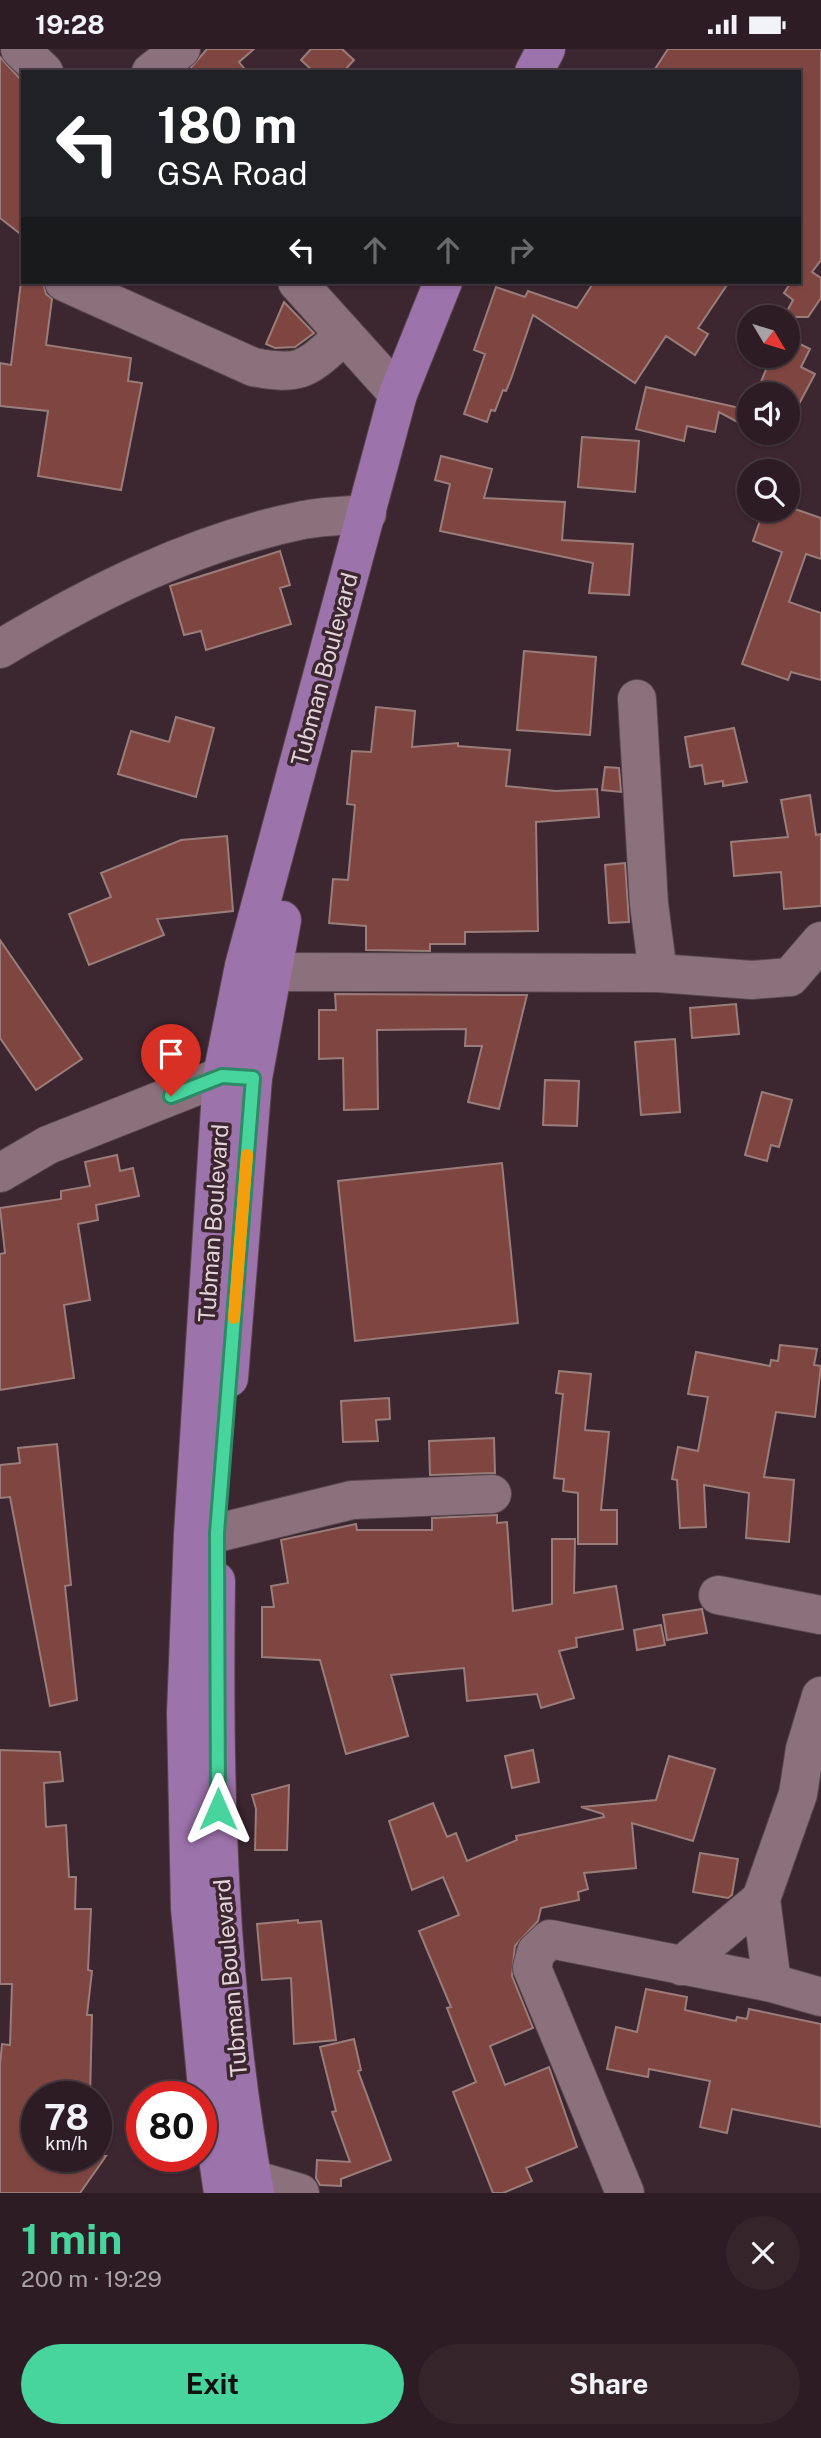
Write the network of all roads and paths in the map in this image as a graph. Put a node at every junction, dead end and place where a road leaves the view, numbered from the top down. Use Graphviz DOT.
graph roads {
  1 [pos="20,49"];
  2 [pos="181,49"];
  3 [pos="546,49"];
  4 [pos="568,49"];
  5 [pos="42,70"];
  6 [pos="154,70"];
  7 [pos="535,70"];
  8 [pos="557,70"];
  9 [pos="68,284"];
  10 [pos="299,284"];
  11 [pos="442,284"];
  12 [pos="466,284"];
  13 [pos="345,335"];
  14 [pos="398,394"];
  15 [pos="367,514"];
  16 [pos="0,649"];
  17 [pos="637,699"];
  18 [pos="821,941"];
  19 [pos="270,972"];
  20 [pos="658,973"];
  21 [pos="238,1077"];
  22 [pos="0,1173"];
  23 [pos="492,1494"];
  24 [pos="217,1533"];
  25 [pos="718,1595"];
  26 [pos="821,1615"];
  27 [pos="821,1696"];
  28 [pos="761,1899"];
  29 [pos="681,1966"];
  30 [pos="772,1983"];
  31 [pos="821,1997"];
  32 [pos="243,2188"];
  33 [pos="300,2193"];
  34 [pos="625,2193"];
  1 -- 5 [label="street"];
  2 -- 6 [label="street"];
  3 -- 7 [label="highway"];
  4 -- 8 [label="highway"];
  9 -- 13 [label="street"];
  10 -- 13 [label="street"];
  11 -- 14 [label="highway, Tubman Boulevard"];
  12 -- 19 [label="highway, Tubman Boulevard"];
  13 -- 14 [label="street"];
  14 -- 15 [label="highway, Tubman Boulevard"];
  15 -- 16 [label="street"];
  15 -- 21 [label="highway, Tubman Boulevard"];
  17 -- 20 [label="street"];
  18 -- 20 [label="street"];
  19 -- 20 [label="street"];
  19 -- 21 [label="highway, Tubman Boulevard"];
  21 -- 22 [label="street"];
  21 -- 24 [label="highway, Tubman Boulevard"];
  21 -- 32 [label="highway, Tubman Boulevard"];
  23 -- 24 [label="street"];
  24 -- 32 [label="highway, Tubman Boulevard"];
  25 -- 26 [label="street"];
  27 -- 28 [label="street"];
  28 -- 29 [label="street"];
  28 -- 30 [label="street"];
  29 -- 30 [label="street"];
  29 -- 34 [label="street"];
  30 -- 31 [label="street"];
  32 -- 33 [label="street"];
}
